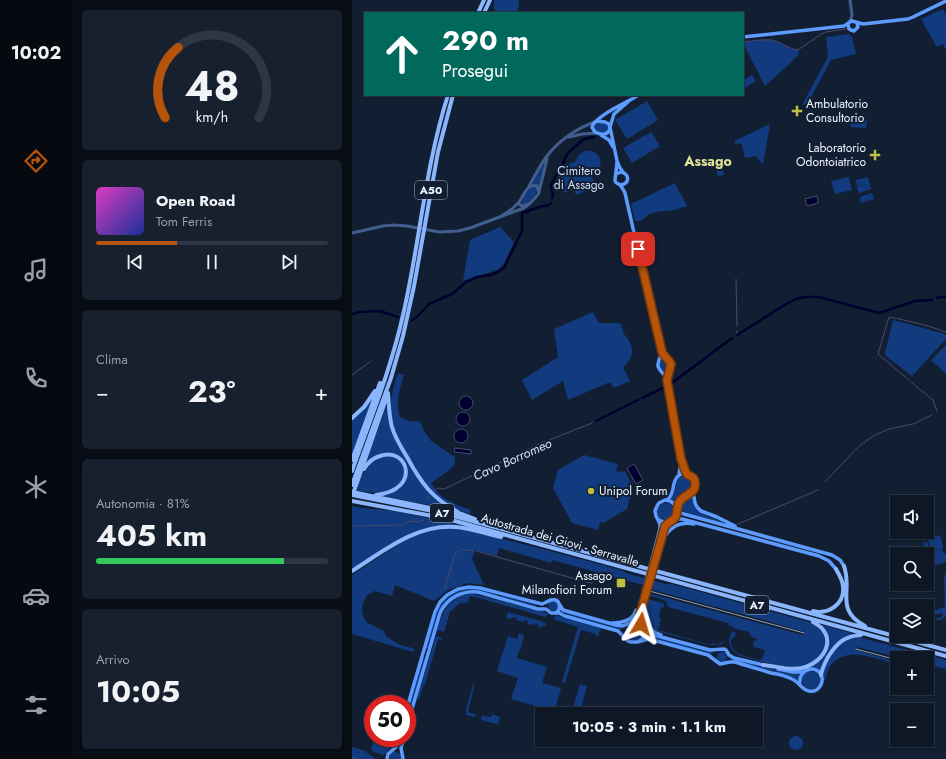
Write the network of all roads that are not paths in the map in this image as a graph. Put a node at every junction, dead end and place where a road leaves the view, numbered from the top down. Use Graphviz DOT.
graph roads {
  1 [pos="484,0"];
  2 [pos="490,0"];
  3 [pos="850,0"];
  4 [pos="946,1"];
  5 [pos="478,12"];
  6 [pos="484,12"];
  7 [pos="852,24"];
  8 [pos="744,37"];
  9 [pos="448,96"];
  10 [pos="453,96"];
  11 [pos="637,96"];
  12 [pos="629,101"];
  13 [pos="596,121"];
  14 [pos="589,124"];
  15 [pos="610,127"];
  16 [pos="593,130"];
  17 [pos="599,134"];
  18 [pos="568,137"];
  19 [pos="553,149"];
  20 [pos="615,150"];
  21 [pos="617,161"];
  22 [pos="623,172"];
  23 [pos="616,174"];
  24 [pos="625,183"];
  25 [pos="620,185"];
  26 [pos="529,187"];
  27 [pos="539,192"];
  28 [pos="625,194"];
  29 [pos="519,202"];
  30 [pos="529,204"];
  31 [pos="523,206"];
  32 [pos="514,208"];
  33 [pos="498,218"];
  34 [pos="352,233"];
  35 [pos="662,352"];
  36 [pos="667,359"];
  37 [pos="660,361"];
  38 [pos="389,366"];
  39 [pos="670,370"];
  40 [pos="393,371"];
  41 [pos="662,372"];
  42 [pos="667,380"];
  43 [pos="380,383"];
  44 [pos="388,393"];
  45 [pos="352,418"];
  46 [pos="681,459"];
  47 [pos="352,460"];
  48 [pos="352,472"];
  49 [pos="688,474"];
  50 [pos="360,475"];
  51 [pos="679,475"];
  52 [pos="353,486"];
  53 [pos="693,491"];
  54 [pos="352,492"];
  55 [pos="372,495"];
  56 [pos="352,499"];
  57 [pos="667,500"];
  58 [pos="677,509"];
  59 [pos="462,514"];
  60 [pos="658,519"];
  61 [pos="674,519"];
  62 [pos="668,522"];
  63 [pos="709,526"];
  64 [pos="498,528"];
  65 [pos="743,530"];
  66 [pos="526,541"];
  67 [pos="657,549"];
  68 [pos="844,566"];
  69 [pos="836,569"];
  70 [pos="352,571"];
  71 [pos="759,599"];
  72 [pos="549,601"];
  73 [pos="560,605"];
  74 [pos="641,606"];
  75 [pos="548,611"];
  76 [pos="556,613"];
  77 [pos="802,617"];
  78 [pos="607,622"];
  79 [pos="628,623"];
  80 [pos="642,625"];
  81 [pos="870,629"];
  82 [pos="866,634"];
  83 [pos="625,638"];
  84 [pos="676,641"];
  85 [pos="638,642"];
  86 [pos="719,650"];
  87 [pos="946,650"];
  88 [pos="729,655"];
  89 [pos="946,656"];
  90 [pos="715,660"];
  91 [pos="726,662"];
  92 [pos="762,665"];
  93 [pos="803,672"];
  94 [pos="820,675"];
  95 [pos="800,685"];
  96 [pos="411,695"];
  97 [pos="416,695"];
  98 [pos="396,747"];
  99 [pos="401,747"];
  100 [pos="392,750"];
  101 [pos="402,753"];
  102 [pos="387,759"];
  103 [pos="403,759"];
  1 -- 5 [label="highway"];
  2 -- 6 [label="highway"];
  3 -- 7 [label="street"];
  4 -- 7 [label="main road"];
  7 -- 8 [label="main road"];
  9 -- 38 [label="highway, A50"];
  10 -- 40 [label="highway, A50"];
  11 -- 12 [label="main road"];
  12 -- 13 [label="main road"];
  12 -- 15 [label="main road"];
  13 -- 14 [label="street"];
  13 -- 15 [label="main road"];
  13 -- 16 [label="main road"];
  14 -- 16 [label="street"];
  14 -- 18 [label="street"];
  15 -- 17 [label="main road"];
  15 -- 20 [label="main road"];
  16 -- 17 [label="main road"];
  17 -- 18 [label="street"];
  17 -- 20 [label="main road"];
  18 -- 19 [label="street"];
  19 -- 26 [label="street"];
  19 -- 27 [label="street"];
  20 -- 21 [label="main road"];
  21 -- 22 [label="main road"];
  21 -- 23 [label="main road"];
  22 -- 23 [label="main road"];
  22 -- 24 [label="main road"];
  23 -- 25 [label="main road"];
  24 -- 25 [label="main road"];
  24 -- 28 [label="main road"];
  25 -- 28 [label="main road"];
  26 -- 27 [label="street"];
  26 -- 29 [label="street"];
  27 -- 30 [label="street"];
  28 -- 35 [label="main road"];
  29 -- 31 [label="street"];
  29 -- 32 [label="street"];
  30 -- 31 [label="street"];
  30 -- 33 [label="street"];
  31 -- 32 [label="street"];
  32 -- 33 [label="street"];
  33 -- 34 [label="street"];
  35 -- 36 [label="main road"];
  35 -- 37 [label="main road"];
  36 -- 37 [label="main road"];
  36 -- 39 [label="main road"];
  37 -- 41 [label="main road"];
  38 -- 43 [label="highway"];
  38 -- 48 [label="highway, A50"];
  39 -- 41 [label="main road"];
  39 -- 42 [label="main road"];
  40 -- 44 [label="highway"];
  40 -- 52 [label="highway, A50"];
  41 -- 42 [label="main road"];
  42 -- 46 [label="main road"];
  43 -- 45 [label="highway"];
  43 -- 47 [label="highway"];
  44 -- 50 [label="highway"];
  44 -- 59 [label="highway"];
  46 -- 49 [label="main road"];
  46 -- 51 [label="main road"];
  49 -- 51 [label="main road"];
  49 -- 53 [label="main road"];
  50 -- 52 [label="highway"];
  50 -- 55 [label="highway"];
  51 -- 57 [label="main road"];
  52 -- 56 [label="highway"];
  53 -- 58 [label="main road"];
  53 -- 65 [label="main road"];
  54 -- 55 [label="highway, A7"];
  55 -- 59 [label="highway, A7"];
  56 -- 64 [label="highway, Autostrada dei Giovi - Serravalle / A7"];
  56 -- 66 [label="highway, Autostrada dei Giovi - Serravalle / A7"];
  57 -- 58 [label="main road"];
  57 -- 60 [label="main road"];
  58 -- 61 [label="main road"];
  58 -- 65 [label="main road"];
  59 -- 64 [label="highway, A7"];
  60 -- 62 [label="main road"];
  60 -- 67 [label="main road"];
  61 -- 62 [label="main road"];
  61 -- 63 [label="main road"];
  62 -- 67 [label="main road"];
  63 -- 67 [label="main road"];
  63 -- 69 [label="main road"];
  64 -- 71 [label="highway, Autostrada dei Giovi - Serravalle / A7"];
  65 -- 68 [label="main road"];
  66 -- 70 [label="highway"];
  66 -- 77 [label="highway, Autostrada dei Giovi - Serravalle / A7"];
  67 -- 74 [label="main road"];
  68 -- 81 [label="highway"];
  69 -- 71 [label="highway"];
  71 -- 81 [label="highway, Autostrada dei Giovi - Serravalle / A7"];
  72 -- 73 [label="main road"];
  72 -- 75 [label="main road"];
  72 -- 96 [label="main road"];
  73 -- 76 [label="main road"];
  73 -- 78 [label="main road"];
  74 -- 78 [label="main road"];
  74 -- 79 [label="main road"];
  74 -- 80 [label="main road"];
  74 -- 84 [label="main road"];
  75 -- 76 [label="main road"];
  75 -- 97 [label="main road"];
  76 -- 83 [label="main road"];
  77 -- 82 [label="highway, Autostrada dei Giovi - Serravalle / A7"];
  77 -- 92 [label="highway"];
  78 -- 79 [label="main road"];
  79 -- 80 [label="main road"];
  79 -- 83 [label="main road"];
  80 -- 84 [label="main road"];
  80 -- 85 [label="main road"];
  81 -- 87 [label="highway, Autostrada dei Giovi - Serravalle / A7"];
  82 -- 89 [label="highway, Autostrada dei Giovi - Serravalle / A7"];
  82 -- 94 [label="highway"];
  83 -- 85 [label="main road"];
  84 -- 86 [label="main road"];
  85 -- 90 [label="main road"];
  86 -- 88 [label="main road"];
  86 -- 90 [label="main road"];
  88 -- 91 [label="main road"];
  88 -- 92 [label="main road"];
  90 -- 91 [label="main road"];
  91 -- 95 [label="main road"];
  92 -- 93 [label="main road"];
  93 -- 94 [label="main road"];
  93 -- 95 [label="main road"];
  94 -- 95 [label="main road"];
  98 -- 100 [label="main road"];
  99 -- 101 [label="main road"];
  100 -- 101 [label="main road"];
  100 -- 102 [label="main road"];
  101 -- 103 [label="main road"];
}
